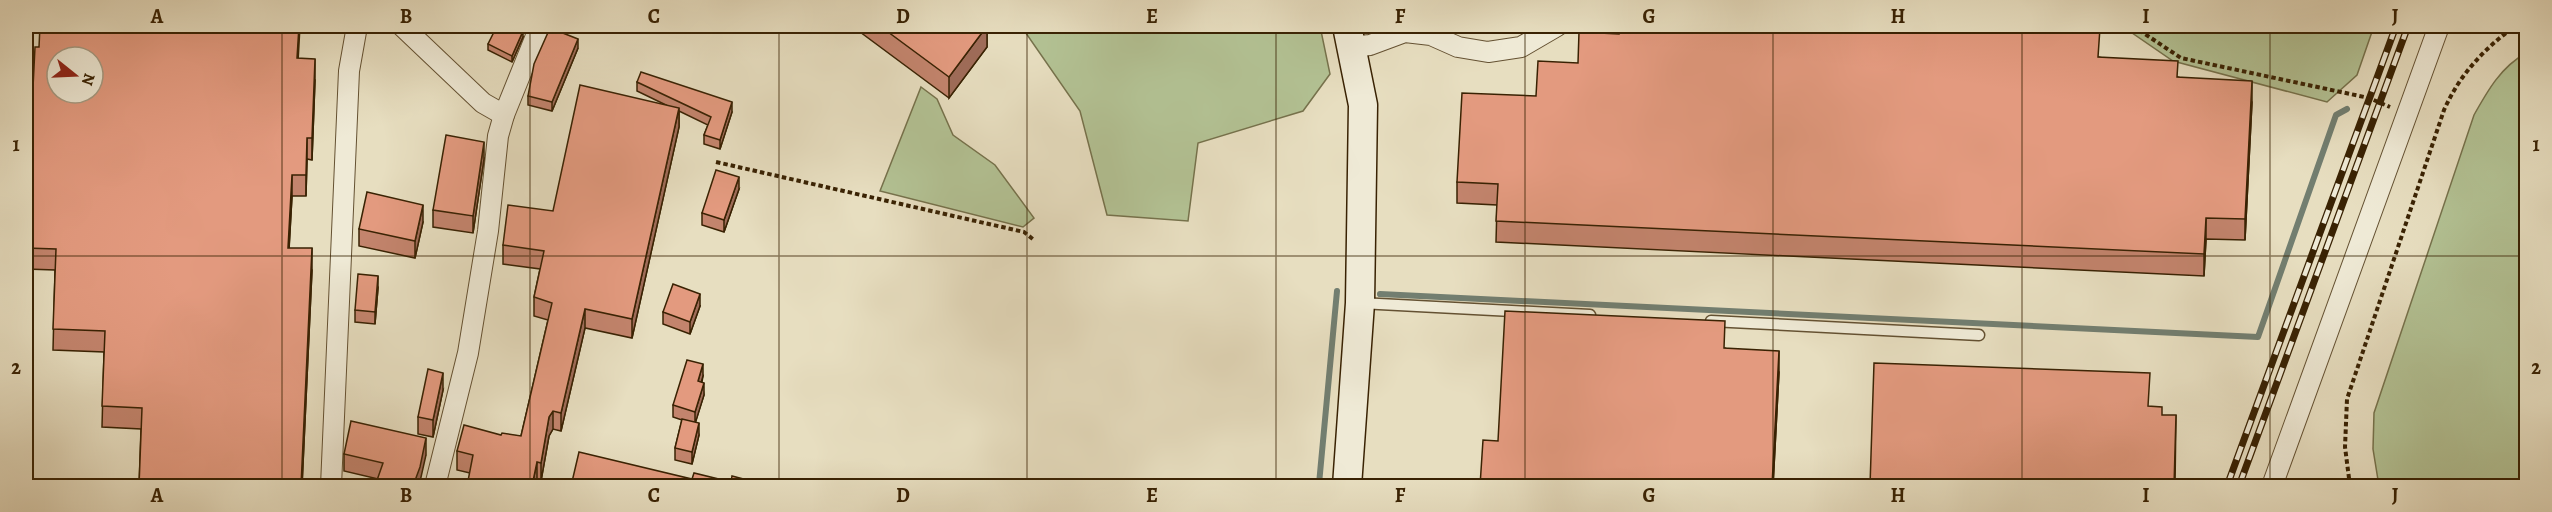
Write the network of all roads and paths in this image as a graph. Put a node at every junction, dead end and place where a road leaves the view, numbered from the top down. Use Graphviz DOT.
graph roads {
  1 [pos="357,26"];
  2 [pos="402,26"];
  3 [pos="540,26"];
  4 [pos="1557,26"];
  5 [pos="2133,26"];
  6 [pos="2439,26"];
  7 [pos="2515,26"];
  8 [pos="1349,36"];
  9 [pos="2407,114"];
  10 [pos="504,115"];
  11 [pos="716,162"];
  12 [pos="1034,240"];
  13 [pos="1360,303"];
  14 [pos="1598,315"];
  15 [pos="1693,320"];
  16 [pos="1979,335"];
  17 [pos="331,486"];
  18 [pos="435,486"];
  19 [pos="1347,486"];
  20 [pos="2272,486"];
  21 [pos="2350,486"];
  1 -- 17 [label="street"];
  2 -- 10 [label="street"];
  3 -- 10 [label="street"];
  4 -- 8 [label="street"];
  5 -- 9 [label="path"];
  6 -- 9 [label="street"];
  7 -- 21 [label="path"];
  8 -- 13 [label="street"];
  9 -- 20 [label="street"];
  10 -- 18 [label="street"];
  11 -- 12 [label="path"];
  13 -- 14 [label="lane"];
  13 -- 19 [label="street"];
  15 -- 16 [label="lane"];
}
